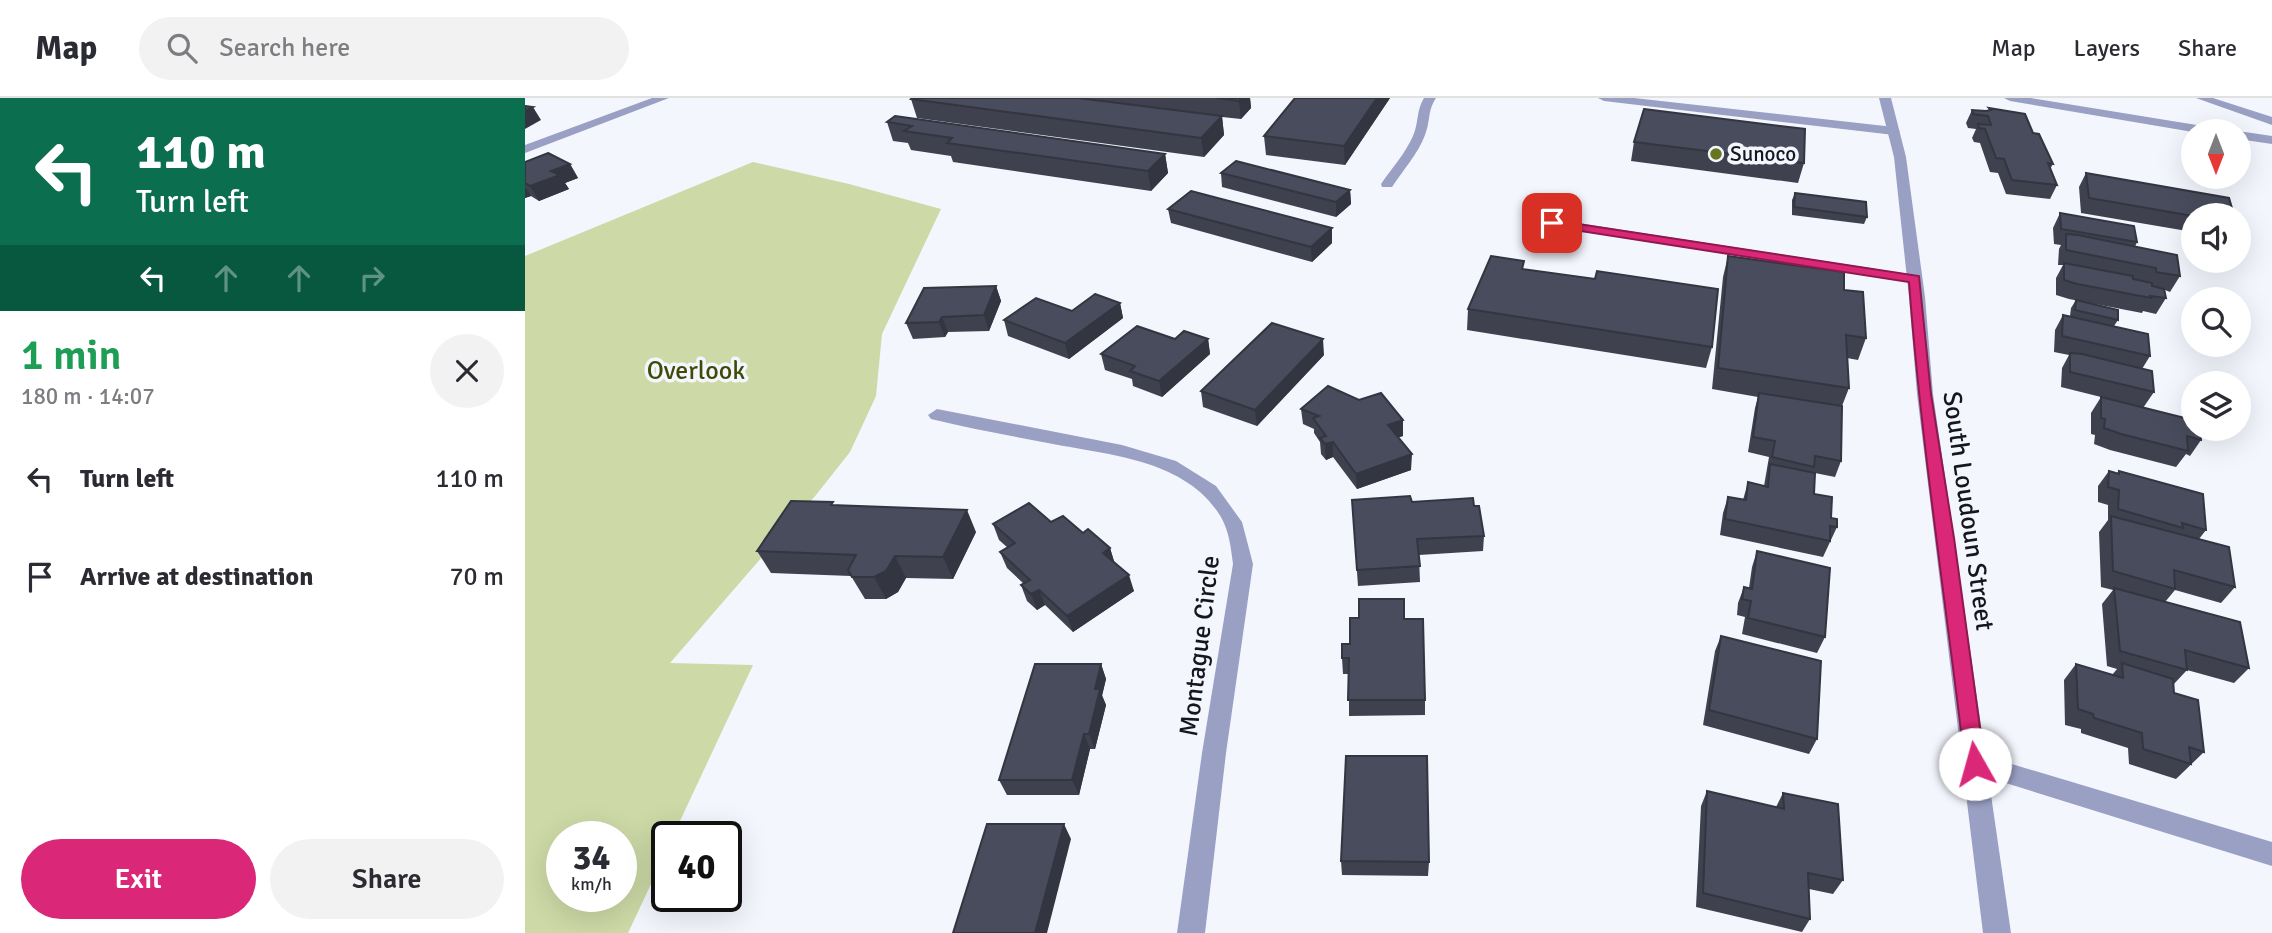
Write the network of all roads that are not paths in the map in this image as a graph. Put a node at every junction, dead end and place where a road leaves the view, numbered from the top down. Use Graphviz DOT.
graph roads {
  1 [pos="663,98"];
  2 [pos="1430,98"];
  3 [pos="1604,98"];
  4 [pos="1885,98"];
  5 [pos="2010,98"];
  6 [pos="2202,98"];
  7 [pos="1676,102"];
  8 [pos="2272,121"];
  9 [pos="2181,126"];
  10 [pos="1894,131"];
  11 [pos="2251,137"];
  12 [pos="2272,140"];
  13 [pos="525,149"];
  14 [pos="1387,184"];
  15 [pos="1552,223"];
  16 [pos="1915,279"];
  17 [pos="937,415"];
  18 [pos="1975,764"];
  19 [pos="2272,854"];
  20 [pos="1191,933"];
  21 [pos="1997,933"];
  1 -- 13 [label="street"];
  2 -- 14 [label="street"];
  3 -- 7 [label="street"];
  4 -- 10 [label="street, South Loudoun Street"];
  5 -- 9 [label="street"];
  6 -- 8 [label="street"];
  7 -- 10 [label="street"];
  10 -- 16 [label="street, South Loudoun Street"];
  11 -- 12 [label="street"];
  15 -- 16 [label="street"];
  16 -- 18 [label="street, South Loudoun Street"];
  17 -- 20 [label="street, Montague Circle"];
  18 -- 19 [label="street"];
  18 -- 21 [label="street, South Loudoun Street"];
}
